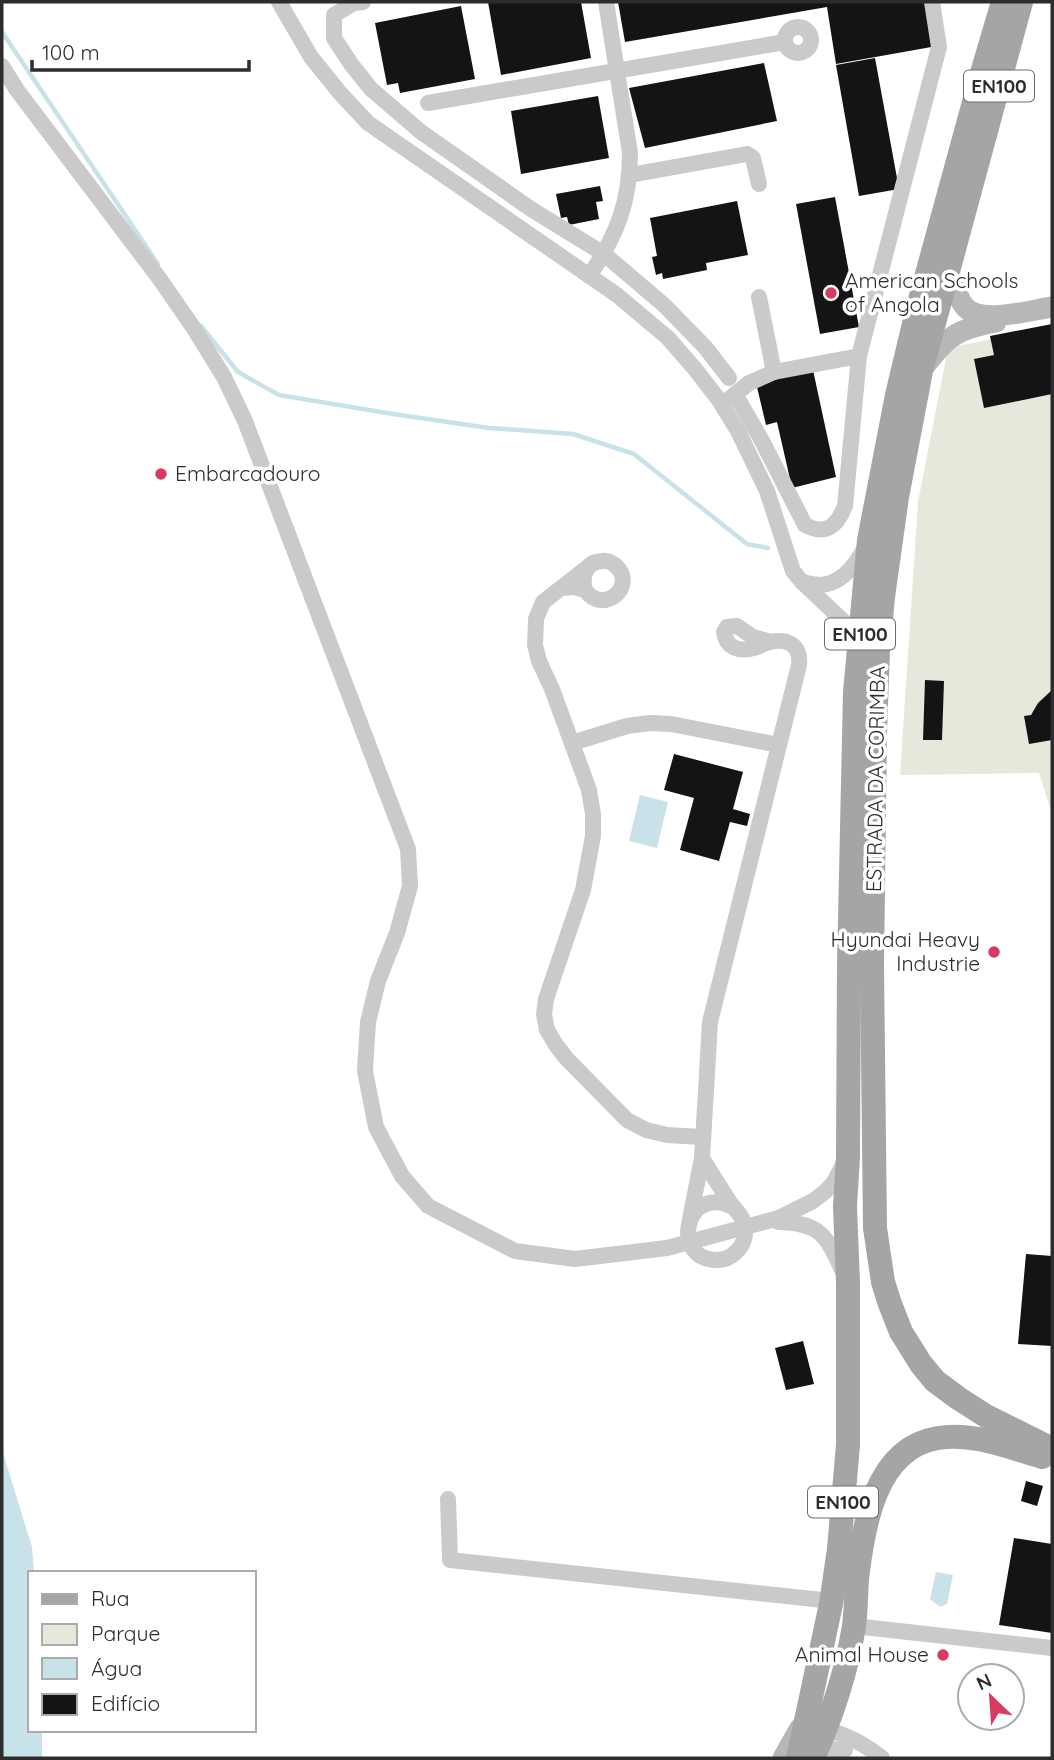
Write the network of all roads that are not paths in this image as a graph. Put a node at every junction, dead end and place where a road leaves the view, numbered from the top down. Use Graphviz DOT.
graph roads {
  1 [pos="279,2"];
  2 [pos="363,2"];
  3 [pos="606,2"];
  4 [pos="932,2"];
  5 [pos="1003,2"];
  6 [pos="1021,2"];
  7 [pos="785,42"];
  8 [pos="2,66"];
  9 [pos="616,70"];
  10 [pos="428,103"];
  11 [pos="630,176"];
  12 [pos="759,184"];
  13 [pos="604,254"];
  14 [pos="948,271"];
  15 [pos="589,276"];
  16 [pos="759,297"];
  17 [pos="1052,307"];
  18 [pos="1017,312"];
  19 [pos="859,356"];
  20 [pos="921,371"];
  21 [pos="774,372"];
  22 [pos="729,378"];
  23 [pos="736,394"];
  24 [pos="717,398"];
  25 [pos="869,540"];
  26 [pos="593,563"];
  27 [pos="802,582"];
  28 [pos="562,588"];
  29 [pos="585,590"];
  30 [pos="859,636"];
  31 [pos="771,642"];
  32 [pos="572,743"];
  33 [pos="779,746"];
  34 [pos="702,1138"];
  35 [pos="848,1157"];
  36 [pos="702,1158"];
  37 [pos="733,1207"];
  38 [pos="690,1219"];
  39 [pos="765,1222"];
  40 [pos="745,1227"];
  41 [pos="690,1243"];
  42 [pos="848,1283"];
  43 [pos="1052,1449"];
  44 [pos="1052,1460"];
  45 [pos="448,1499"];
  46 [pos="832,1601"];
  47 [pos="854,1626"];
  48 [pos="1052,1648"];
  49 [pos="812,1742"];
  50 [pos="879,1756"];
  51 [pos="783,1758"];
  1 -- 15 [label="street"];
  2 -- 13 [label="street"];
  3 -- 9 [label="street"];
  4 -- 19 [label="street"];
  5 -- 25 [label="main road, ESTRADA DA CORIMBA / EN100"];
  6 -- 14 [label="main road, ESTRADA DA CORIMBA / EN100"];
  7 -- 9 [label="street"];
  8 -- 41 [label="street"];
  9 -- 10 [label="street"];
  9 -- 11 [label="street"];
  11 -- 12 [label="street"];
  11 -- 13 [label="street"];
  13 -- 15 [label="street"];
  13 -- 22 [label="street"];
  14 -- 18 [label="street"];
  14 -- 20 [label="main road, ESTRADA DA CORIMBA / EN100"];
  15 -- 24 [label="street"];
  16 -- 21 [label="street"];
  17 -- 18 [label="street"];
  18 -- 20 [label="street"];
  19 -- 21 [label="street"];
  19 -- 23 [label="street"];
  20 -- 43 [label="main road, ESTRADA DA CORIMBA / EN100"];
  21 -- 22 [label="street"];
  21 -- 23 [label="street"];
  22 -- 24 [label="street"];
  23 -- 24 [label="street"];
  24 -- 27 [label="street"];
  25 -- 27 [label="street"];
  25 -- 30 [label="main road, ESTRADA DA CORIMBA / EN100"];
  26 -- 28 [label="street"];
  26 -- 29 [label="street"];
  26 -- 29 [label="street"];
  27 -- 30 [label="street"];
  28 -- 29 [label="street"];
  28 -- 32 [label="street"];
  30 -- 35 [label="main road, ESTRADA DA CORIMBA / EN100"];
  31 -- 33 [label="street"];
  32 -- 33 [label="street"];
  32 -- 34 [label="street"];
  33 -- 34 [label="street"];
  34 -- 36 [label="street"];
  35 -- 39 [label="street"];
  35 -- 42 [label="main road, ESTRADA DA CORIMBA / EN100"];
  36 -- 37 [label="street"];
  36 -- 38 [label="street"];
  37 -- 38 [label="street"];
  37 -- 40 [label="street"];
  38 -- 41 [label="street"];
  39 -- 40 [label="street"];
  39 -- 42 [label="street"];
  40 -- 41 [label="street"];
  40 -- 41 [label="street"];
  42 -- 46 [label="main road, EN100"];
  44 -- 47 [label="main road"];
  45 -- 46 [label="street"];
  46 -- 49 [label="main road, EN100"];
  47 -- 48 [label="street"];
  47 -- 49 [label="main road"];
  49 -- 50 [label="street"];
  49 -- 50 [label="street"];
  49 -- 51 [label="street"];
}
